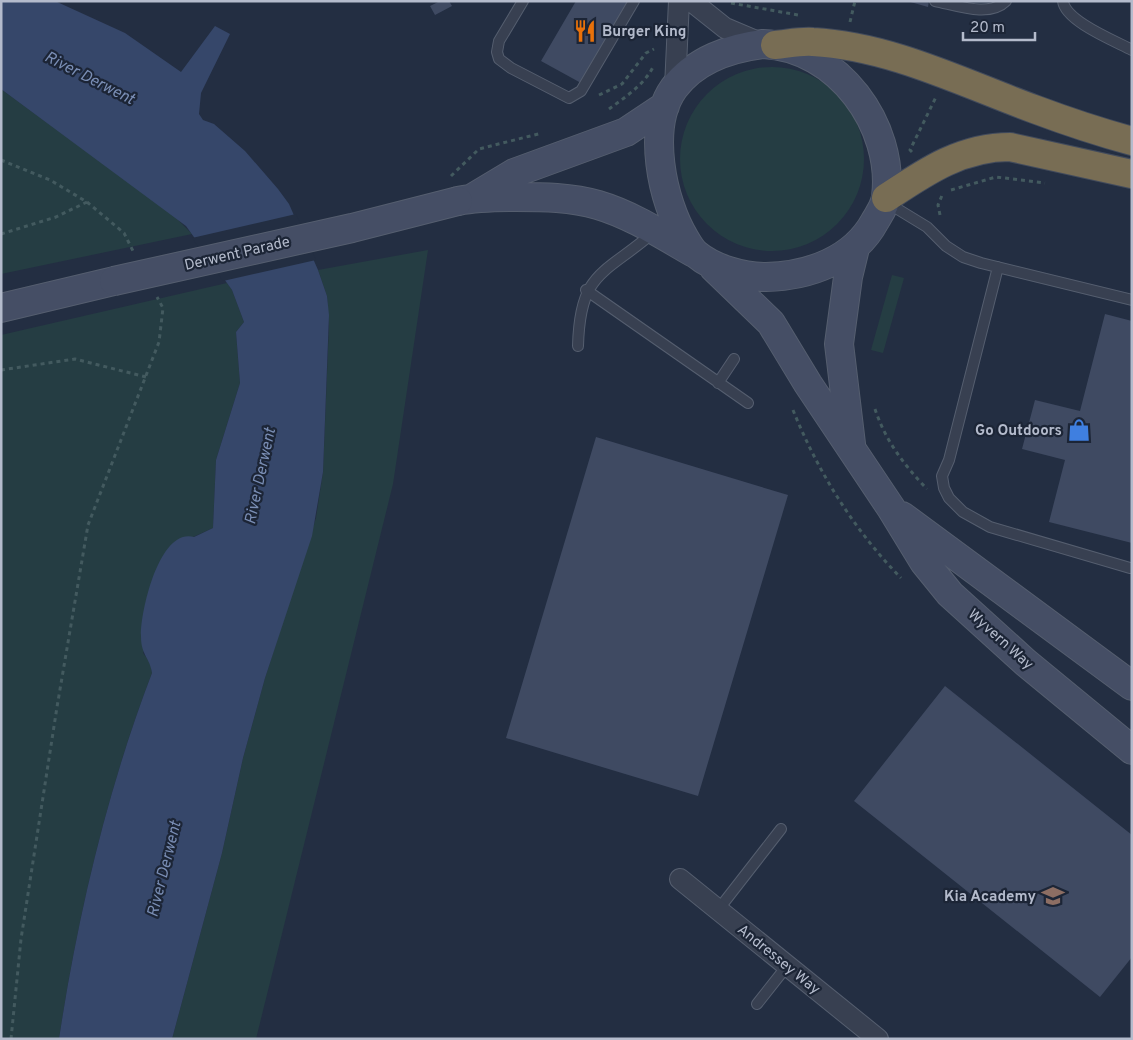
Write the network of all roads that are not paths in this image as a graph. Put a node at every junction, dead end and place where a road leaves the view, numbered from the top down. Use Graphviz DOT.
graph roads {
  1 [pos="523,1"];
  2 [pos="634,1"];
  3 [pos="679,1"];
  4 [pos="691,1"];
  5 [pos="935,1"];
  6 [pos="1006,1"];
  7 [pos="1063,1"];
  8 [pos="769,45"];
  9 [pos="1132,50"];
  10 [pos="670,97"];
  11 [pos="1132,141"];
  12 [pos="1132,174"];
  13 [pos="458,194"];
  14 [pos="886,200"];
  15 [pos="655,232"];
  16 [pos="856,248"];
  17 [pos="703,259"];
  18 [pos="998,267"];
  19 [pos="586,290"];
  20 [pos="1132,300"];
  21 [pos="1,308"];
  22 [pos="578,346"];
  23 [pos="734,359"];
  24 [pos="718,383"];
  25 [pos="748,403"];
  26 [pos="851,448"];
  27 [pos="891,508"];
  28 [pos="1130,568"];
  29 [pos="1132,686"];
  30 [pos="1132,750"];
  31 [pos="781,829"];
  32 [pos="680,879"];
  33 [pos="718,910"];
  34 [pos="787,966"];
  35 [pos="757,1004"];
  36 [pos="878,1039"];
  1 -- 2 [label="lane"];
  3 -- 10 [label="street"];
  4 -- 8 [label="street"];
  5 -- 6 [label="lane"];
  7 -- 9 [label="lane"];
  8 -- 10 [label="street, Derwent Parade"];
  8 -- 11 [label="highway"];
  8 -- 14 [label="street"];
  10 -- 13 [label="street, Derwent Parade"];
  10 -- 17 [label="street"];
  12 -- 14 [label="highway"];
  13 -- 15 [label="street, Derwent Parade"];
  13 -- 21 [label="street, Derwent Parade, bridge"];
  14 -- 16 [label="street"];
  14 -- 18 [label="lane"];
  15 -- 17 [label="street, Derwent Parade"];
  15 -- 19 [label="lane"];
  16 -- 17 [label="street"];
  16 -- 26 [label="street, Wyvern Way"];
  17 -- 26 [label="street, Wyvern Way"];
  18 -- 20 [label="lane"];
  18 -- 28 [label="lane"];
  19 -- 22 [label="lane"];
  19 -- 24 [label="lane"];
  23 -- 24 [label="lane"];
  24 -- 25 [label="lane"];
  26 -- 27 [label="street, Wyvern Way"];
  27 -- 29 [label="street, Wyvern Way"];
  27 -- 30 [label="street, Wyvern Way"];
  31 -- 33 [label="lane"];
  32 -- 33 [label="street, Andressey Way"];
  33 -- 34 [label="street, Andressey Way"];
  34 -- 35 [label="lane"];
  34 -- 36 [label="street, Andressey Way"];
}
